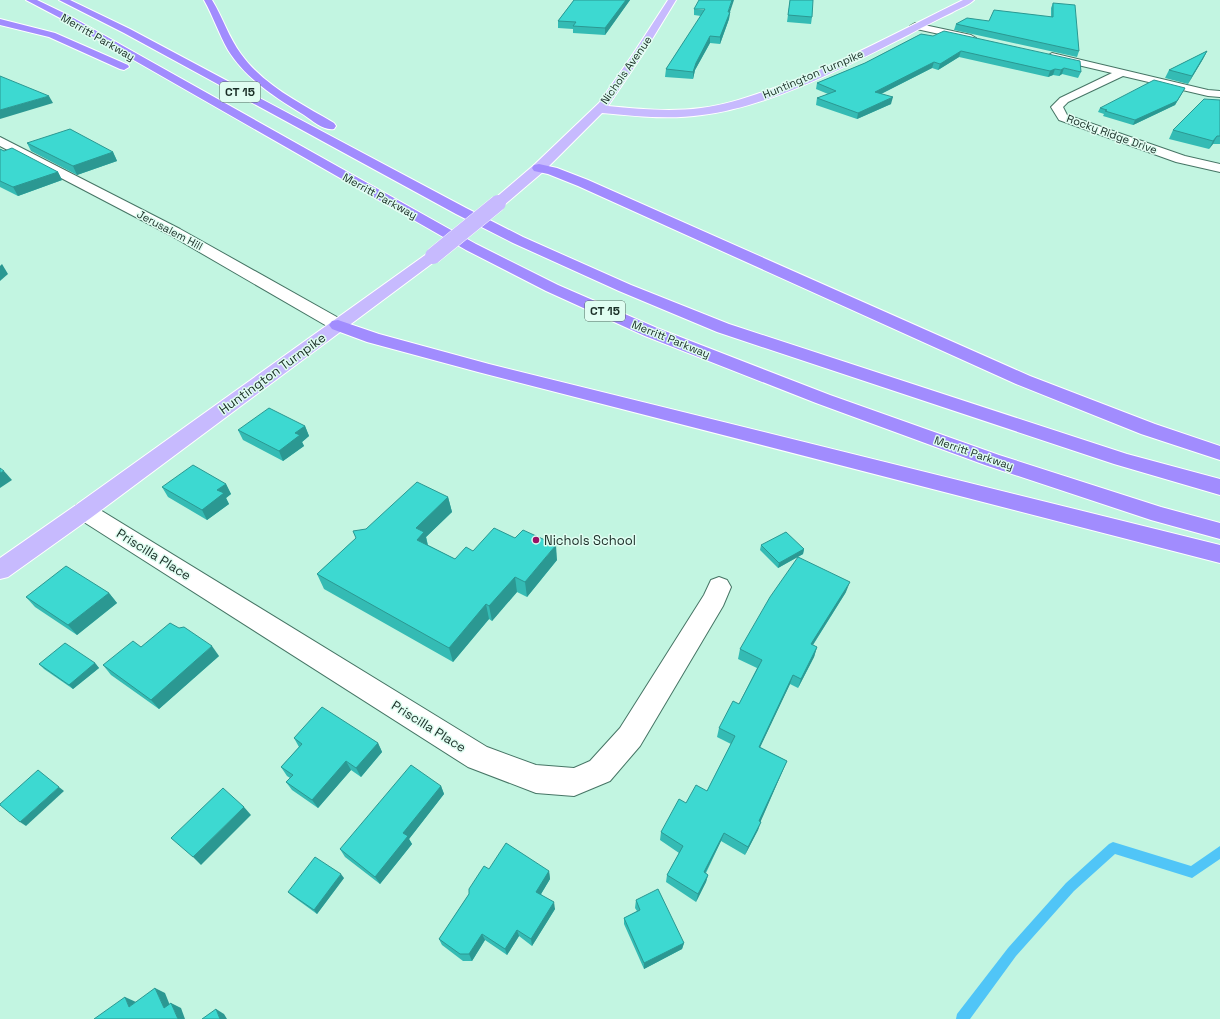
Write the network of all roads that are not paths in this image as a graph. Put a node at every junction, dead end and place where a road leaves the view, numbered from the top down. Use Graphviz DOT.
graph roads {
  1 [pos="30,0"];
  2 [pos="63,0"];
  3 [pos="208,0"];
  4 [pos="672,0"];
  5 [pos="970,0"];
  6 [pos="0,22"];
  7 [pos="915,26"];
  8 [pos="982,41"];
  9 [pos="1042,53"];
  10 [pos="137,73"];
  11 [pos="1121,73"];
  12 [pos="170,89"];
  13 [pos="1220,94"];
  14 [pos="598,109"];
  15 [pos="0,141"];
  16 [pos="539,168"];
  17 [pos="1220,168"];
  18 [pos="339,173"];
  19 [pos="415,187"];
  20 [pos="338,325"];
  21 [pos="1220,453"];
  22 [pos="1220,487"];
  23 [pos="84,511"];
  24 [pos="1220,531"];
  25 [pos="1220,554"];
  26 [pos="0,570"];
  27 [pos="719,587"];
  1 -- 18 [label="highway, Merritt Parkway / CT 15"];
  2 -- 19 [label="highway, Merritt Parkway / CT 15"];
  3 -- 19 [label="highway"];
  4 -- 14 [label="main road, Nichols Avenue"];
  5 -- 7 [label="main road, Huntington Turnpike"];
  6 -- 10 [label="highway"];
  7 -- 8 [label="street"];
  7 -- 14 [label="main road, Huntington Turnpike"];
  9 -- 11 [label="street"];
  11 -- 13 [label="street"];
  11 -- 17 [label="street, Rocky Ridge Drive"];
  12 -- 18 [label="highway"];
  14 -- 16 [label="main road, Nichols Avenue"];
  15 -- 20 [label="street, Jerusalem Hill"];
  16 -- 20 [label="main road, Huntington Turnpike, bridge"];
  16 -- 21 [label="highway"];
  18 -- 24 [label="highway, Merritt Parkway / CT 15"];
  19 -- 22 [label="highway, Merritt Parkway / CT 15"];
  20 -- 23 [label="main road, Huntington Turnpike"];
  20 -- 25 [label="highway"];
  23 -- 26 [label="main road, Huntington Turnpike"];
  23 -- 27 [label="street, Priscilla Place"];
}
